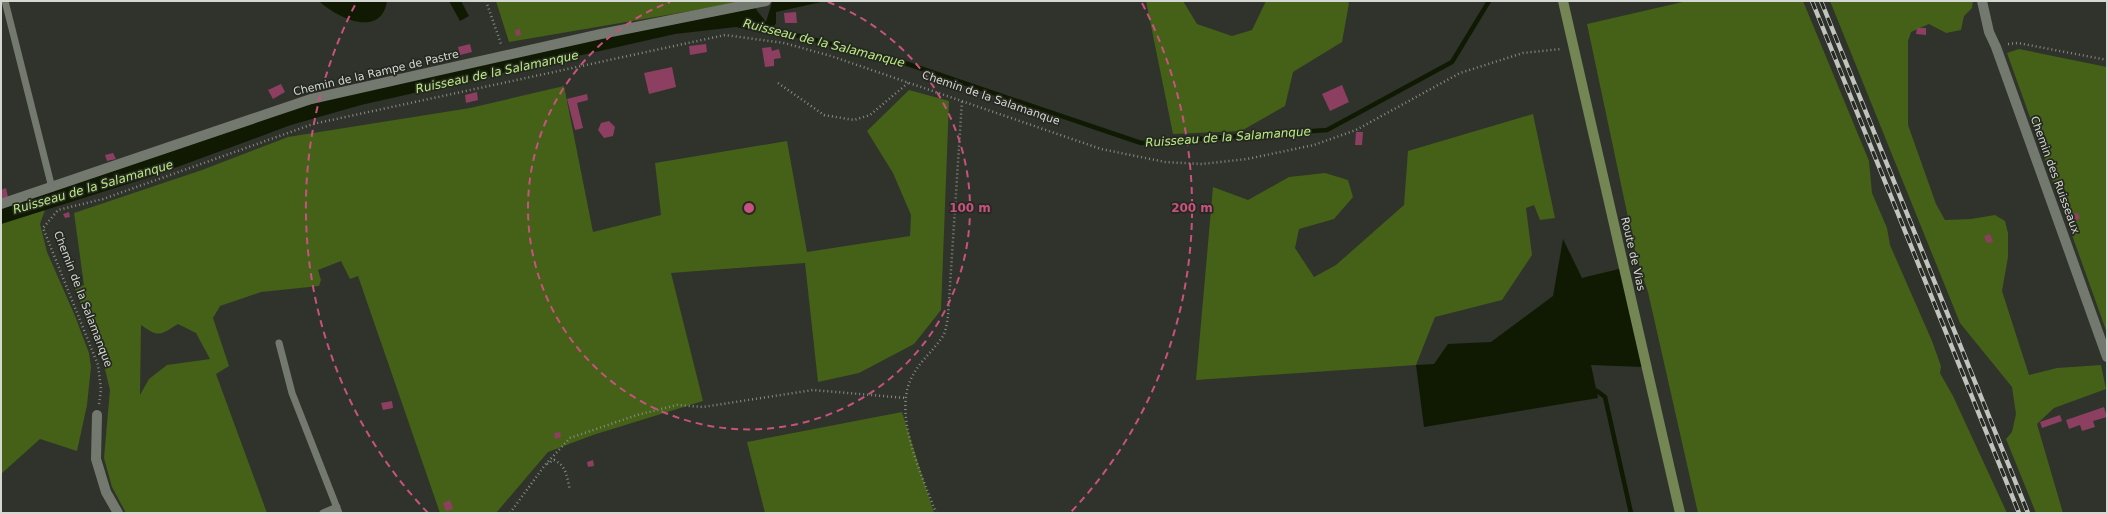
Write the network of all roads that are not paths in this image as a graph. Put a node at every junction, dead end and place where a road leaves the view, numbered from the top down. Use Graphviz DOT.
graph roads {
  1 [pos="5,1"];
  2 [pos="766,1"];
  3 [pos="1563,1"];
  4 [pos="1982,1"];
  5 [pos="52,188"];
  6 [pos="1,204"];
  7 [pos="278,343"];
  8 [pos="2107,357"];
  9 [pos="97,415"];
  10 [pos="338,510"];
  11 [pos="118,513"];
  12 [pos="323,513"];
  13 [pos="1680,513"];
  1 -- 5 [label="lane"];
  2 -- 5 [label="street, Chemin de la Rampe de Pastre"];
  3 -- 13 [label="main road, Route de Vias"];
  4 -- 8 [label="street, Chemin des Ruisseaux"];
  5 -- 6 [label="street, Chemin de la Rampe de Pastre"];
  7 -- 10 [label="lane"];
  9 -- 11 [label="street"];
  10 -- 12 [label="lane"];
}
